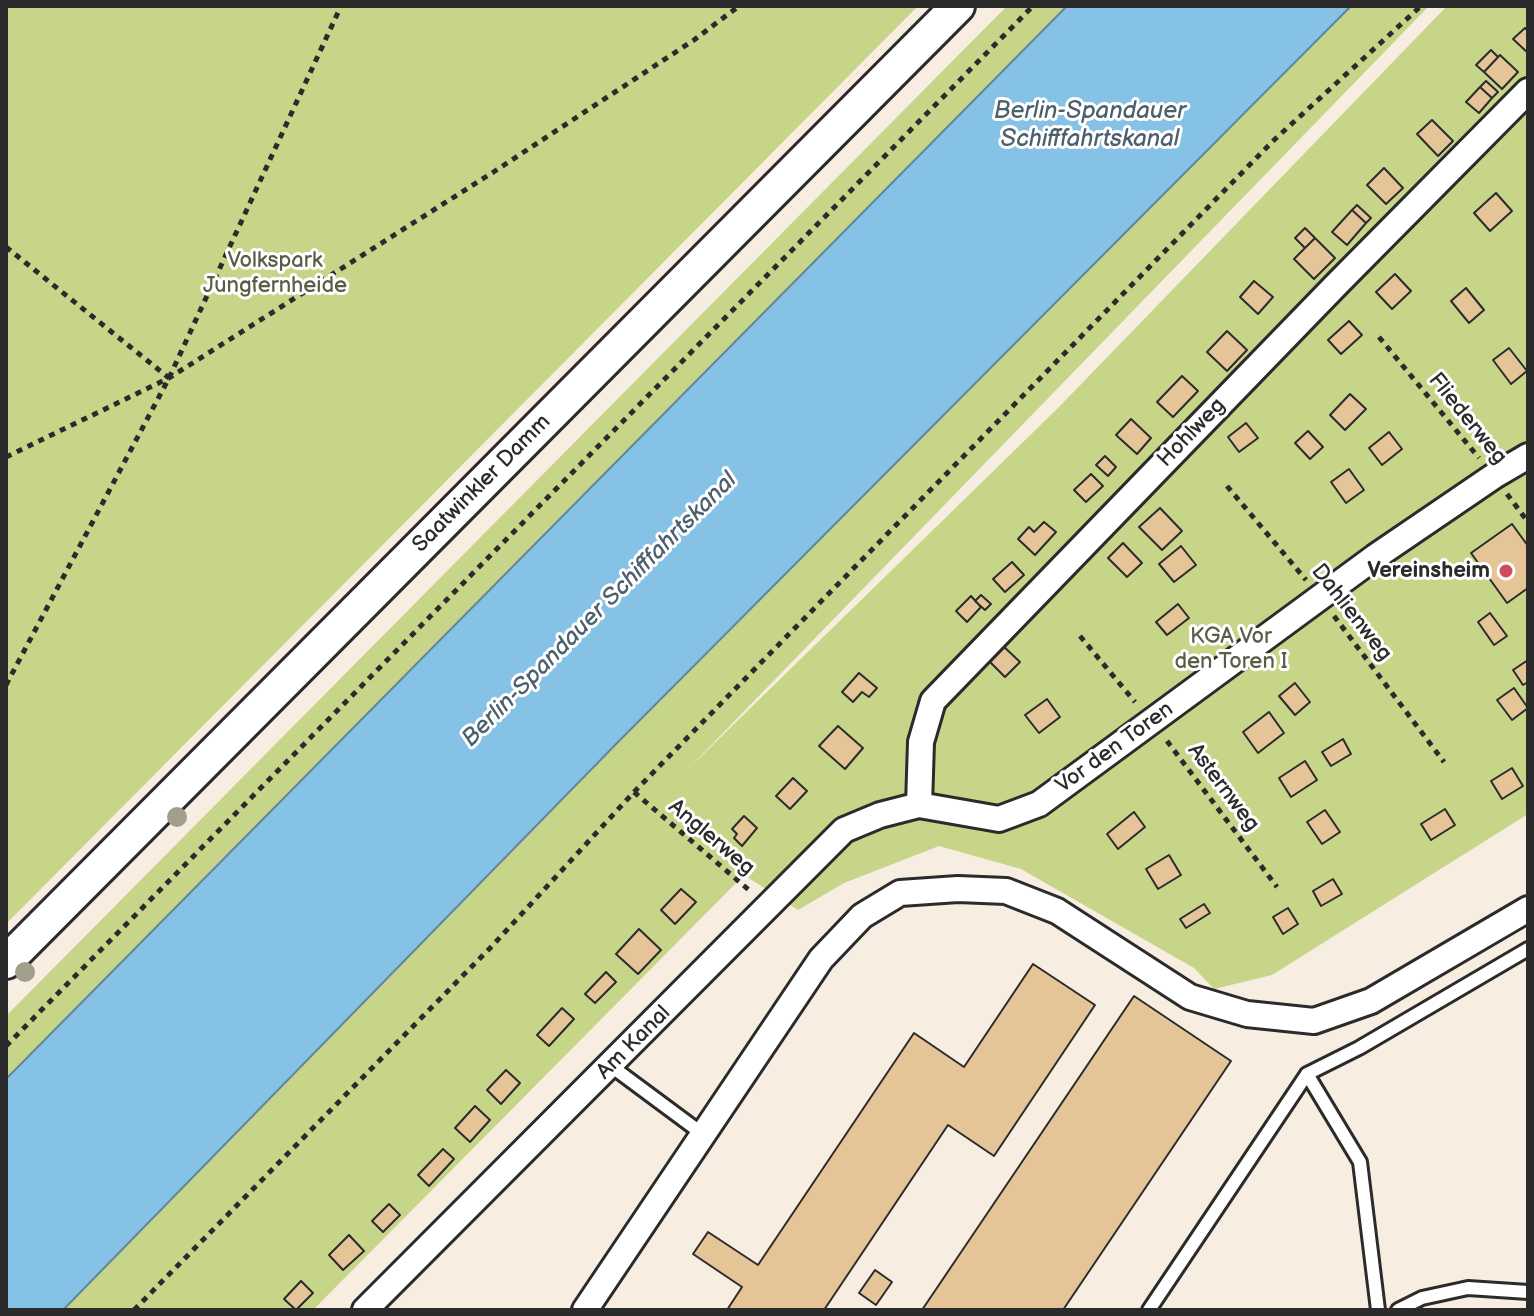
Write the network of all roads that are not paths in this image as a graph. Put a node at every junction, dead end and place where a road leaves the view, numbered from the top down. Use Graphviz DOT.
graph roads {
  1 [pos="958,6"];
  2 [pos="1528,91"];
  3 [pos="1528,456"];
  4 [pos="919,805"];
  5 [pos="1528,909"];
  6 [pos="1528,949"];
  7 [pos="6,962"];
  8 [pos="611,1066"];
  9 [pos="1307,1074"];
  10 [pos="704,1135"];
  11 [pos="1528,1292"];
  12 [pos="365,1310"];
  13 [pos="585,1310"];
  14 [pos="1149,1310"];
  15 [pos="1378,1310"];
  16 [pos="1398,1310"];
  1 -- 7 [label="main road, Saatwinkler Damm"];
  2 -- 4 [label="street, Hohlweg"];
  3 -- 4 [label="street, Vor den Toren"];
  4 -- 8 [label="street, Am Kanal"];
  5 -- 10 [label="street"];
  6 -- 9 [label="lane"];
  8 -- 10 [label="lane"];
  8 -- 12 [label="street, Am Kanal"];
  9 -- 14 [label="lane"];
  9 -- 15 [label="lane"];
  10 -- 13 [label="street"];
  11 -- 16 [label="lane"];
}
